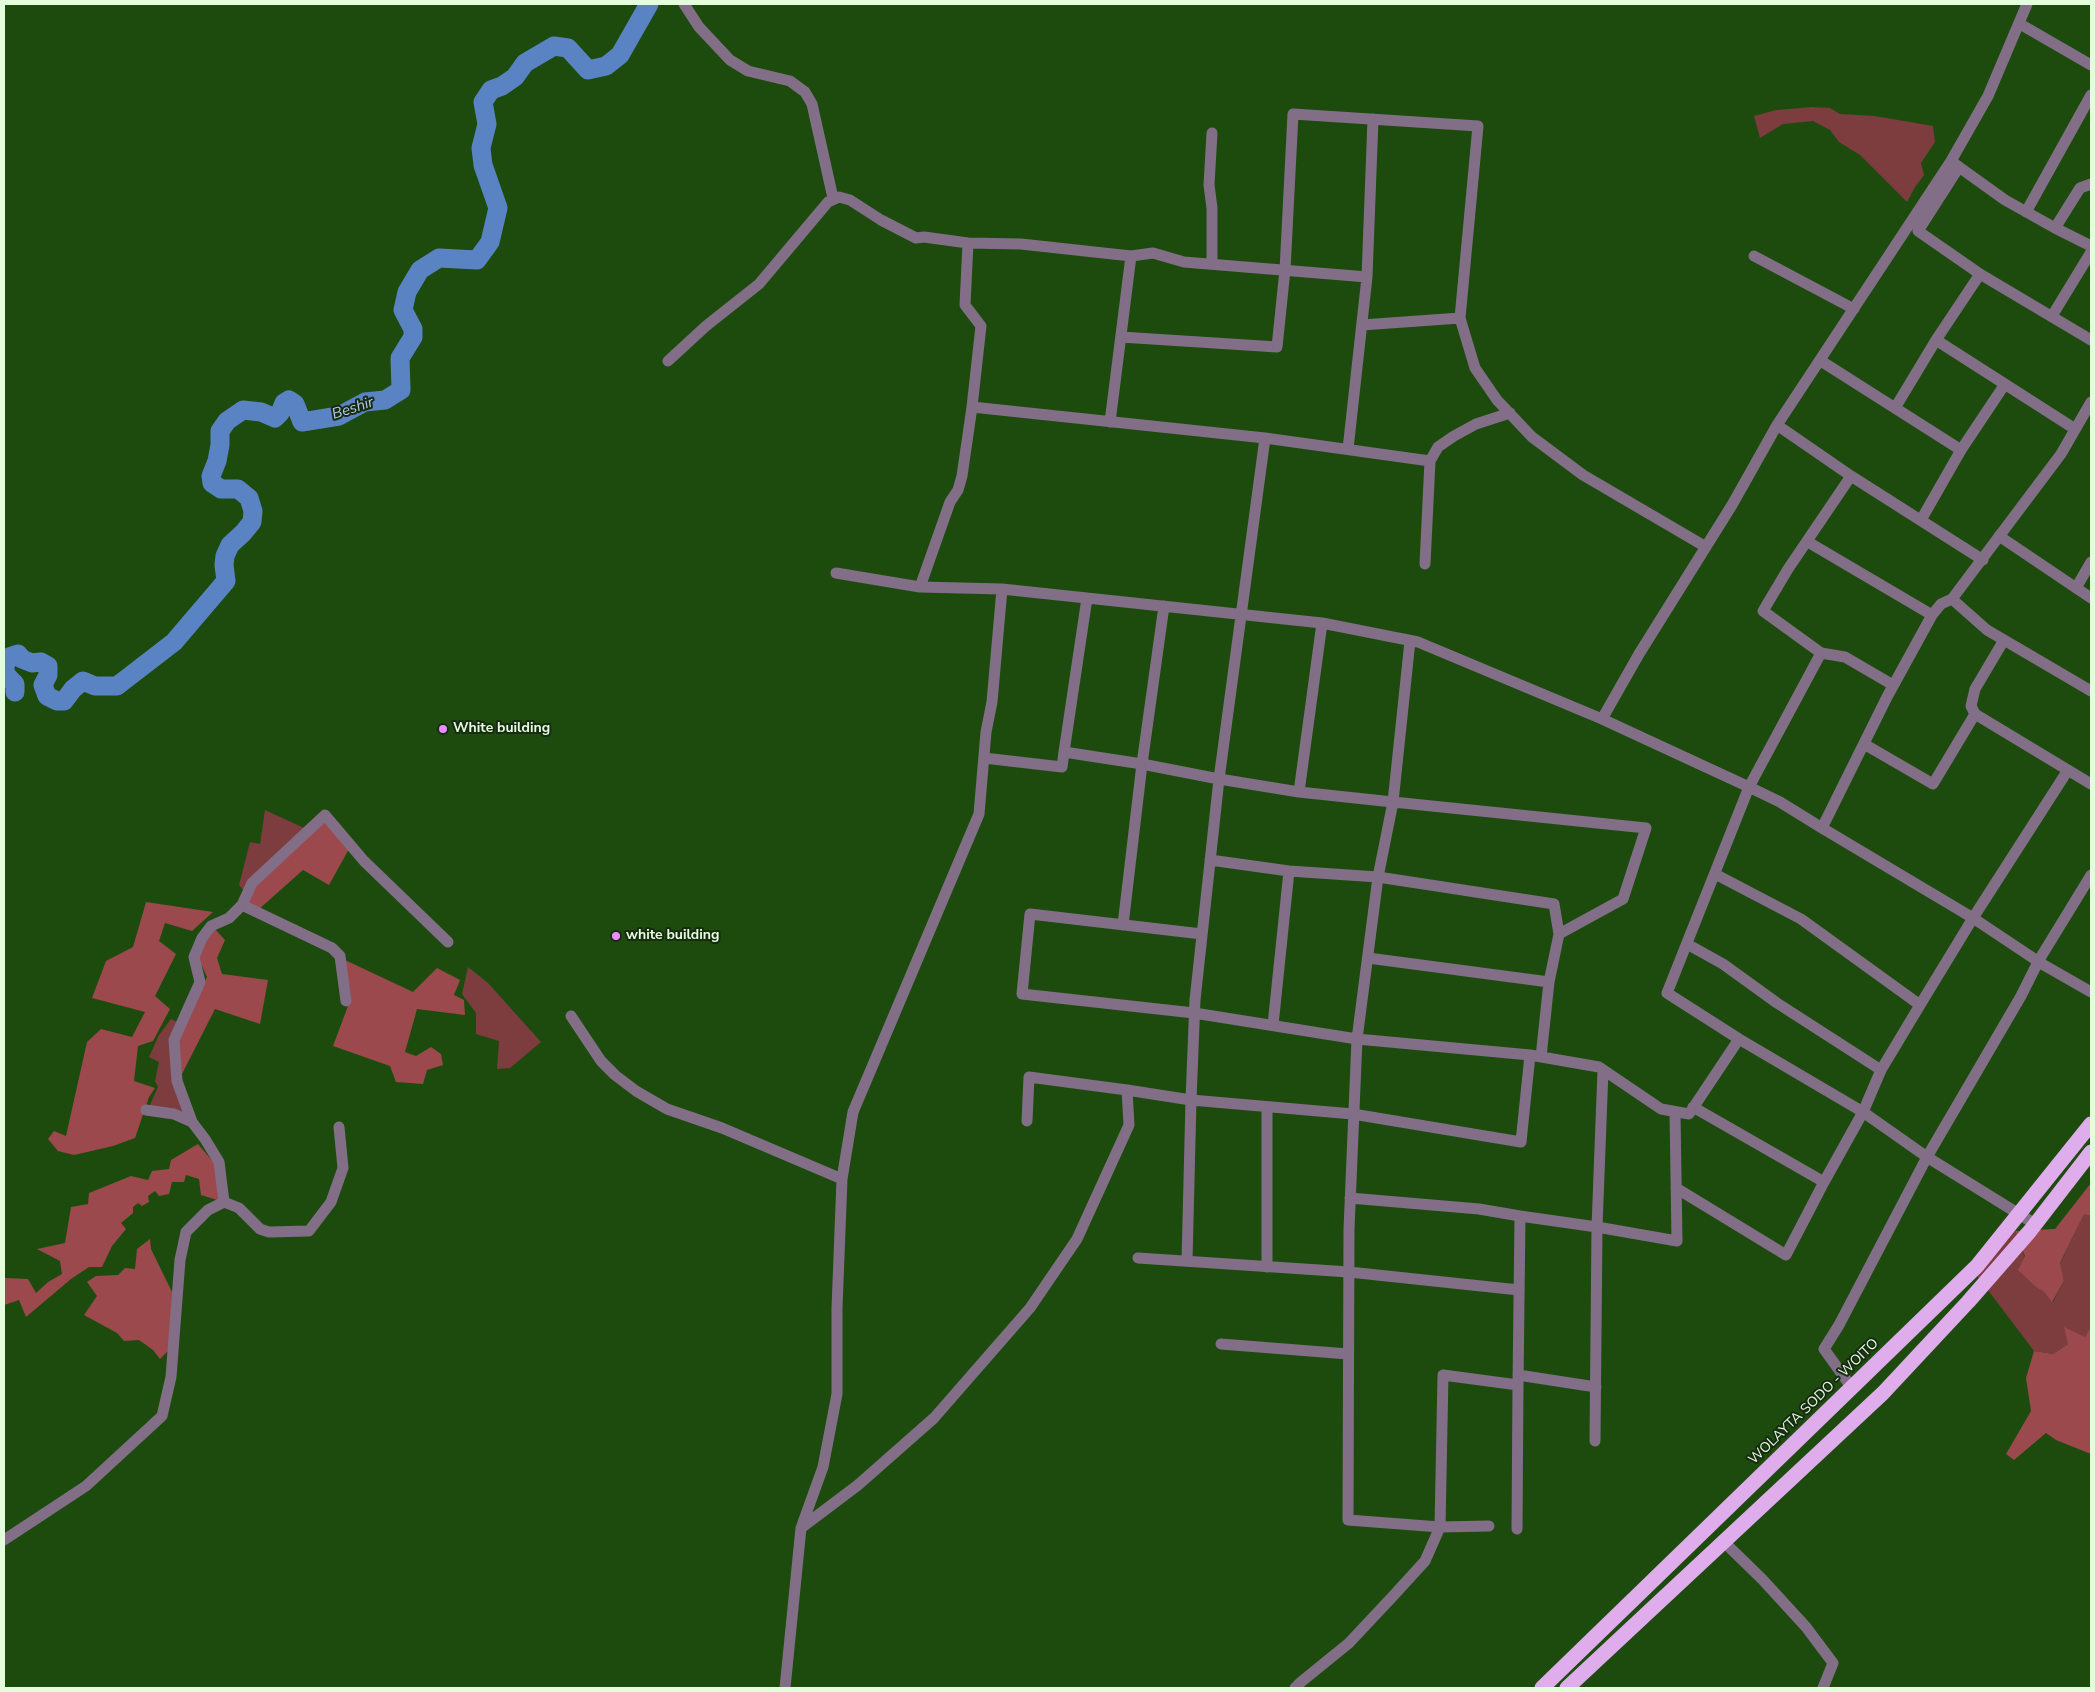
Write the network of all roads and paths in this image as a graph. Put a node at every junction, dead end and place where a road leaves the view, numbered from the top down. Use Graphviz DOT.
graph roads {
  1 [pos="684,4"];
  2 [pos="2027,4"];
  3 [pos="2020,24"];
  4 [pos="2091,65"];
  5 [pos="2091,95"];
  6 [pos="1373,119"];
  7 [pos="1212,133"];
  8 [pos="1955,164"];
  9 [pos="2091,184"];
  10 [pos="833,198"];
  11 [pos="2026,212"];
  12 [pos="2055,228"];
  13 [pos="968,242"];
  14 [pos="2091,246"];
  15 [pos="2091,252"];
  16 [pos="1131,256"];
  17 [pos="1754,256"];
  18 [pos="1212,264"];
  19 [pos="1285,270"];
  20 [pos="1980,274"];
  21 [pos="1367,277"];
  22 [pos="1854,309"];
  23 [pos="2052,316"];
  24 [pos="1460,318"];
  25 [pos="1362,326"];
  26 [pos="1121,337"];
  27 [pos="1936,340"];
  28 [pos="2091,340"];
  29 [pos="668,361"];
  30 [pos="1820,361"];
  31 [pos="2005,384"];
  32 [pos="2091,402"];
  33 [pos="972,407"];
  34 [pos="1895,408"];
  35 [pos="1510,413"];
  36 [pos="1110,422"];
  37 [pos="1777,425"];
  38 [pos="2075,429"];
  39 [pos="1265,438"];
  40 [pos="1348,449"];
  41 [pos="1962,450"];
  42 [pos="1430,461"];
  43 [pos="1851,476"];
  44 [pos="1922,520"];
  45 [pos="1999,536"];
  46 [pos="1808,542"];
  47 [pos="1706,548"];
  48 [pos="1983,560"];
  49 [pos="2091,562"];
  50 [pos="1425,564"];
  51 [pos="836,573"];
  52 [pos="920,587"];
  53 [pos="2076,588"];
  54 [pos="1002,589"];
  55 [pos="1087,598"];
  56 [pos="2091,598"];
  57 [pos="1952,599"];
  58 [pos="1164,606"];
  59 [pos="1243,615"];
  60 [pos="1932,615"];
  61 [pos="1322,623"];
  62 [pos="2004,640"];
  63 [pos="1410,641"];
  64 [pos="1821,653"];
  65 [pos="1893,686"];
  66 [pos="2091,691"];
  67 [pos="1975,714"];
  68 [pos="1602,719"];
  69 [pos="1864,744"];
  70 [pos="1064,752"];
  71 [pos="984,758"];
  72 [pos="1142,764"];
  73 [pos="2068,770"];
  74 [pos="1219,779"];
  75 [pos="2091,784"];
  76 [pos="1749,786"];
  77 [pos="1299,792"];
  78 [pos="1393,802"];
  79 [pos="1822,828"];
  80 [pos="1210,860"];
  81 [pos="1289,871"];
  82 [pos="1715,874"];
  83 [pos="2091,875"];
  84 [pos="1378,877"];
  85 [pos="242,905"];
  86 [pos="1972,918"];
  87 [pos="1123,925"];
  88 [pos="1202,934"];
  89 [pos="1559,934"];
  90 [pos="448,942"];
  91 [pos="1687,944"];
  92 [pos="1368,958"];
  93 [pos="2039,960"];
  94 [pos="1549,982"];
  95 [pos="2091,992"];
  96 [pos="346,1002"];
  97 [pos="1920,1005"];
  98 [pos="1194,1013"];
  99 [pos="571,1016"];
  100 [pos="1273,1026"];
  101 [pos="1357,1039"];
  102 [pos="1739,1039"];
  103 [pos="1536,1056"];
  104 [pos="1603,1070"];
  105 [pos="1881,1070"];
  106 [pos="1127,1090"];
  107 [pos="1191,1100"];
  108 [pos="1267,1107"];
  109 [pos="1693,1107"];
  110 [pos="146,1110"];
  111 [pos="1674,1112"];
  112 [pos="1862,1112"];
  113 [pos="1353,1114"];
  114 [pos="1027,1121"];
  115 [pos="192,1122"];
  116 [pos="2091,1124"];
  117 [pos="339,1127"];
  118 [pos="2091,1152"];
  119 [pos="1927,1157"];
  120 [pos="842,1179"];
  121 [pos="1824,1182"];
  122 [pos="1676,1188"];
  123 [pos="1350,1198"];
  124 [pos="224,1202"];
  125 [pos="2019,1214"];
  126 [pos="1520,1216"];
  127 [pos="2035,1224"];
  128 [pos="1597,1227"];
  129 [pos="1138,1258"];
  130 [pos="1188,1261"];
  131 [pos="1267,1266"];
  132 [pos="1348,1272"];
  133 [pos="1519,1290"];
  134 [pos="1221,1344"];
  135 [pos="1348,1354"];
  136 [pos="1518,1380"];
  137 [pos="1596,1387"];
  138 [pos="1852,1388"];
  139 [pos="1819,1420"];
  140 [pos="1835,1437"];
  141 [pos="1596,1441"];
  142 [pos="1488,1526"];
  143 [pos="1440,1527"];
  144 [pos="801,1528"];
  145 [pos="1517,1530"];
  146 [pos="4,1540"];
  147 [pos="1724,1542"];
  148 [pos="785,1688"];
  149 [pos="1295,1688"];
  150 [pos="1542,1688"];
  151 [pos="1568,1688"];
  152 [pos="1823,1688"];
  1 -- 10 [label="street"];
  2 -- 3 [label="street"];
  3 -- 4 [label="street"];
  3 -- 8 [label="street"];
  5 -- 11 [label="street"];
  6 -- 19 [label="street"];
  6 -- 21 [label="street"];
  6 -- 24 [label="street"];
  7 -- 18 [label="street"];
  8 -- 11 [label="street"];
  8 -- 20 [label="street"];
  8 -- 22 [label="street"];
  9 -- 12 [label="street"];
  10 -- 13 [label="street"];
  10 -- 29 [label="street"];
  11 -- 12 [label="street"];
  12 -- 14 [label="street"];
  13 -- 16 [label="street"];
  13 -- 33 [label="street"];
  15 -- 23 [label="street"];
  16 -- 18 [label="street"];
  16 -- 26 [label="street"];
  17 -- 22 [label="street"];
  18 -- 19 [label="street"];
  19 -- 21 [label="street"];
  19 -- 26 [label="street"];
  20 -- 23 [label="street"];
  20 -- 27 [label="street"];
  21 -- 25 [label="street"];
  22 -- 30 [label="street"];
  23 -- 28 [label="street"];
  24 -- 25 [label="street"];
  24 -- 35 [label="street"];
  25 -- 40 [label="street"];
  26 -- 36 [label="street"];
  27 -- 31 [label="street"];
  27 -- 34 [label="street"];
  30 -- 34 [label="street"];
  30 -- 37 [label="street"];
  31 -- 38 [label="street"];
  31 -- 41 [label="street"];
  32 -- 38 [label="street"];
  33 -- 36 [label="street"];
  33 -- 52 [label="street"];
  34 -- 41 [label="street"];
  35 -- 42 [label="street"];
  35 -- 47 [label="street"];
  36 -- 39 [label="street"];
  37 -- 43 [label="street"];
  37 -- 47 [label="street"];
  38 -- 45 [label="street"];
  39 -- 40 [label="street"];
  39 -- 59 [label="street"];
  40 -- 42 [label="street"];
  41 -- 44 [label="street"];
  42 -- 50 [label="street"];
  43 -- 44 [label="street"];
  43 -- 46 [label="street"];
  44 -- 48 [label="street"];
  45 -- 48 [label="street"];
  45 -- 53 [label="street"];
  46 -- 60 [label="street"];
  46 -- 64 [label="street"];
  47 -- 68 [label="street"];
  48 -- 57 [label="street"];
  49 -- 53 [label="street"];
  51 -- 52 [label="street"];
  52 -- 54 [label="street"];
  53 -- 56 [label="street"];
  54 -- 55 [label="street"];
  54 -- 71 [label="street"];
  55 -- 58 [label="street"];
  55 -- 70 [label="street"];
  57 -- 60 [label="street"];
  57 -- 62 [label="street"];
  58 -- 59 [label="street"];
  58 -- 72 [label="street"];
  59 -- 61 [label="street"];
  59 -- 74 [label="street"];
  60 -- 65 [label="street"];
  61 -- 63 [label="street"];
  61 -- 77 [label="street"];
  62 -- 66 [label="street"];
  62 -- 67 [label="street"];
  63 -- 68 [label="street"];
  63 -- 78 [label="street"];
  64 -- 65 [label="street"];
  64 -- 76 [label="street"];
  65 -- 69 [label="street"];
  67 -- 69 [label="street"];
  67 -- 73 [label="street"];
  68 -- 76 [label="street"];
  69 -- 79 [label="street"];
  70 -- 71 [label="street"];
  70 -- 72 [label="street"];
  71 -- 120 [label="street"];
  72 -- 74 [label="street"];
  72 -- 87 [label="street"];
  73 -- 75 [label="street"];
  73 -- 86 [label="street"];
  74 -- 77 [label="street"];
  74 -- 80 [label="street"];
  76 -- 79 [label="street"];
  76 -- 82 [label="street"];
  77 -- 78 [label="street"];
  78 -- 84 [label="street"];
  78 -- 89 [label="street"];
  79 -- 86 [label="street"];
  80 -- 81 [label="street"];
  80 -- 88 [label="street"];
  81 -- 84 [label="street"];
  81 -- 100 [label="street"];
  82 -- 91 [label="street"];
  82 -- 97 [label="street"];
  83 -- 93 [label="street"];
  84 -- 89 [label="street"];
  84 -- 92 [label="street"];
  85 -- 90 [label="street"];
  85 -- 96 [label="street"];
  85 -- 115 [label="street"];
  86 -- 93 [label="street"];
  86 -- 97 [label="street"];
  87 -- 88 [label="street"];
  87 -- 98 [label="street"];
  88 -- 98 [label="street"];
  89 -- 94 [label="street"];
  91 -- 102 [label="street"];
  91 -- 105 [label="street"];
  92 -- 94 [label="street"];
  92 -- 101 [label="street"];
  93 -- 95 [label="street"];
  93 -- 119 [label="street"];
  94 -- 103 [label="street"];
  97 -- 105 [label="street"];
  98 -- 100 [label="street"];
  98 -- 107 [label="street"];
  99 -- 120 [label="street"];
  100 -- 101 [label="street"];
  101 -- 103 [label="street"];
  101 -- 113 [label="street"];
  102 -- 109 [label="street"];
  102 -- 112 [label="street"];
  103 -- 104 [label="street"];
  103 -- 113 [label="street"];
  104 -- 111 [label="street"];
  104 -- 128 [label="street"];
  105 -- 112 [label="street"];
  106 -- 107 [label="street"];
  106 -- 114 [label="street"];
  106 -- 144 [label="street"];
  107 -- 108 [label="street"];
  107 -- 130 [label="street"];
  108 -- 113 [label="street"];
  108 -- 131 [label="street"];
  109 -- 111 [label="street"];
  109 -- 121 [label="street"];
  110 -- 115 [label="street"];
  111 -- 122 [label="street"];
  112 -- 119 [label="street"];
  112 -- 121 [label="street"];
  113 -- 123 [label="street"];
  115 -- 124 [label="street"];
  116 -- 125 [label="highway, WOLAYTA SODO - WOITO"];
  117 -- 124 [label="street"];
  118 -- 127 [label="highway"];
  119 -- 125 [label="street"];
  119 -- 138 [label="street"];
  120 -- 144 [label="street"];
  121 -- 122 [label="street"];
  122 -- 128 [label="street"];
  123 -- 126 [label="street"];
  123 -- 132 [label="street"];
  124 -- 146 [label="street"];
  125 -- 127 [label="street"];
  125 -- 138 [label="highway, WOLAYTA SODO - WOITO"];
  126 -- 128 [label="street"];
  126 -- 133 [label="street"];
  127 -- 140 [label="highway"];
  128 -- 137 [label="street"];
  129 -- 130 [label="street"];
  130 -- 131 [label="street"];
  131 -- 132 [label="street"];
  132 -- 133 [label="street"];
  132 -- 135 [label="street"];
  133 -- 136 [label="street"];
  134 -- 135 [label="street"];
  135 -- 143 [label="street"];
  136 -- 137 [label="street"];
  136 -- 143 [label="street"];
  136 -- 145 [label="street"];
  137 -- 141 [label="street"];
  138 -- 139 [label="highway, WOLAYTA SODO - WOITO"];
  139 -- 140 [label="highway"];
  139 -- 150 [label="highway, WOLAYTA SODO - WOITO"];
  140 -- 147 [label="highway"];
  142 -- 143 [label="street"];
  143 -- 149 [label="street"];
  144 -- 148 [label="street"];
  147 -- 151 [label="highway"];
  147 -- 152 [label="street"];
}
